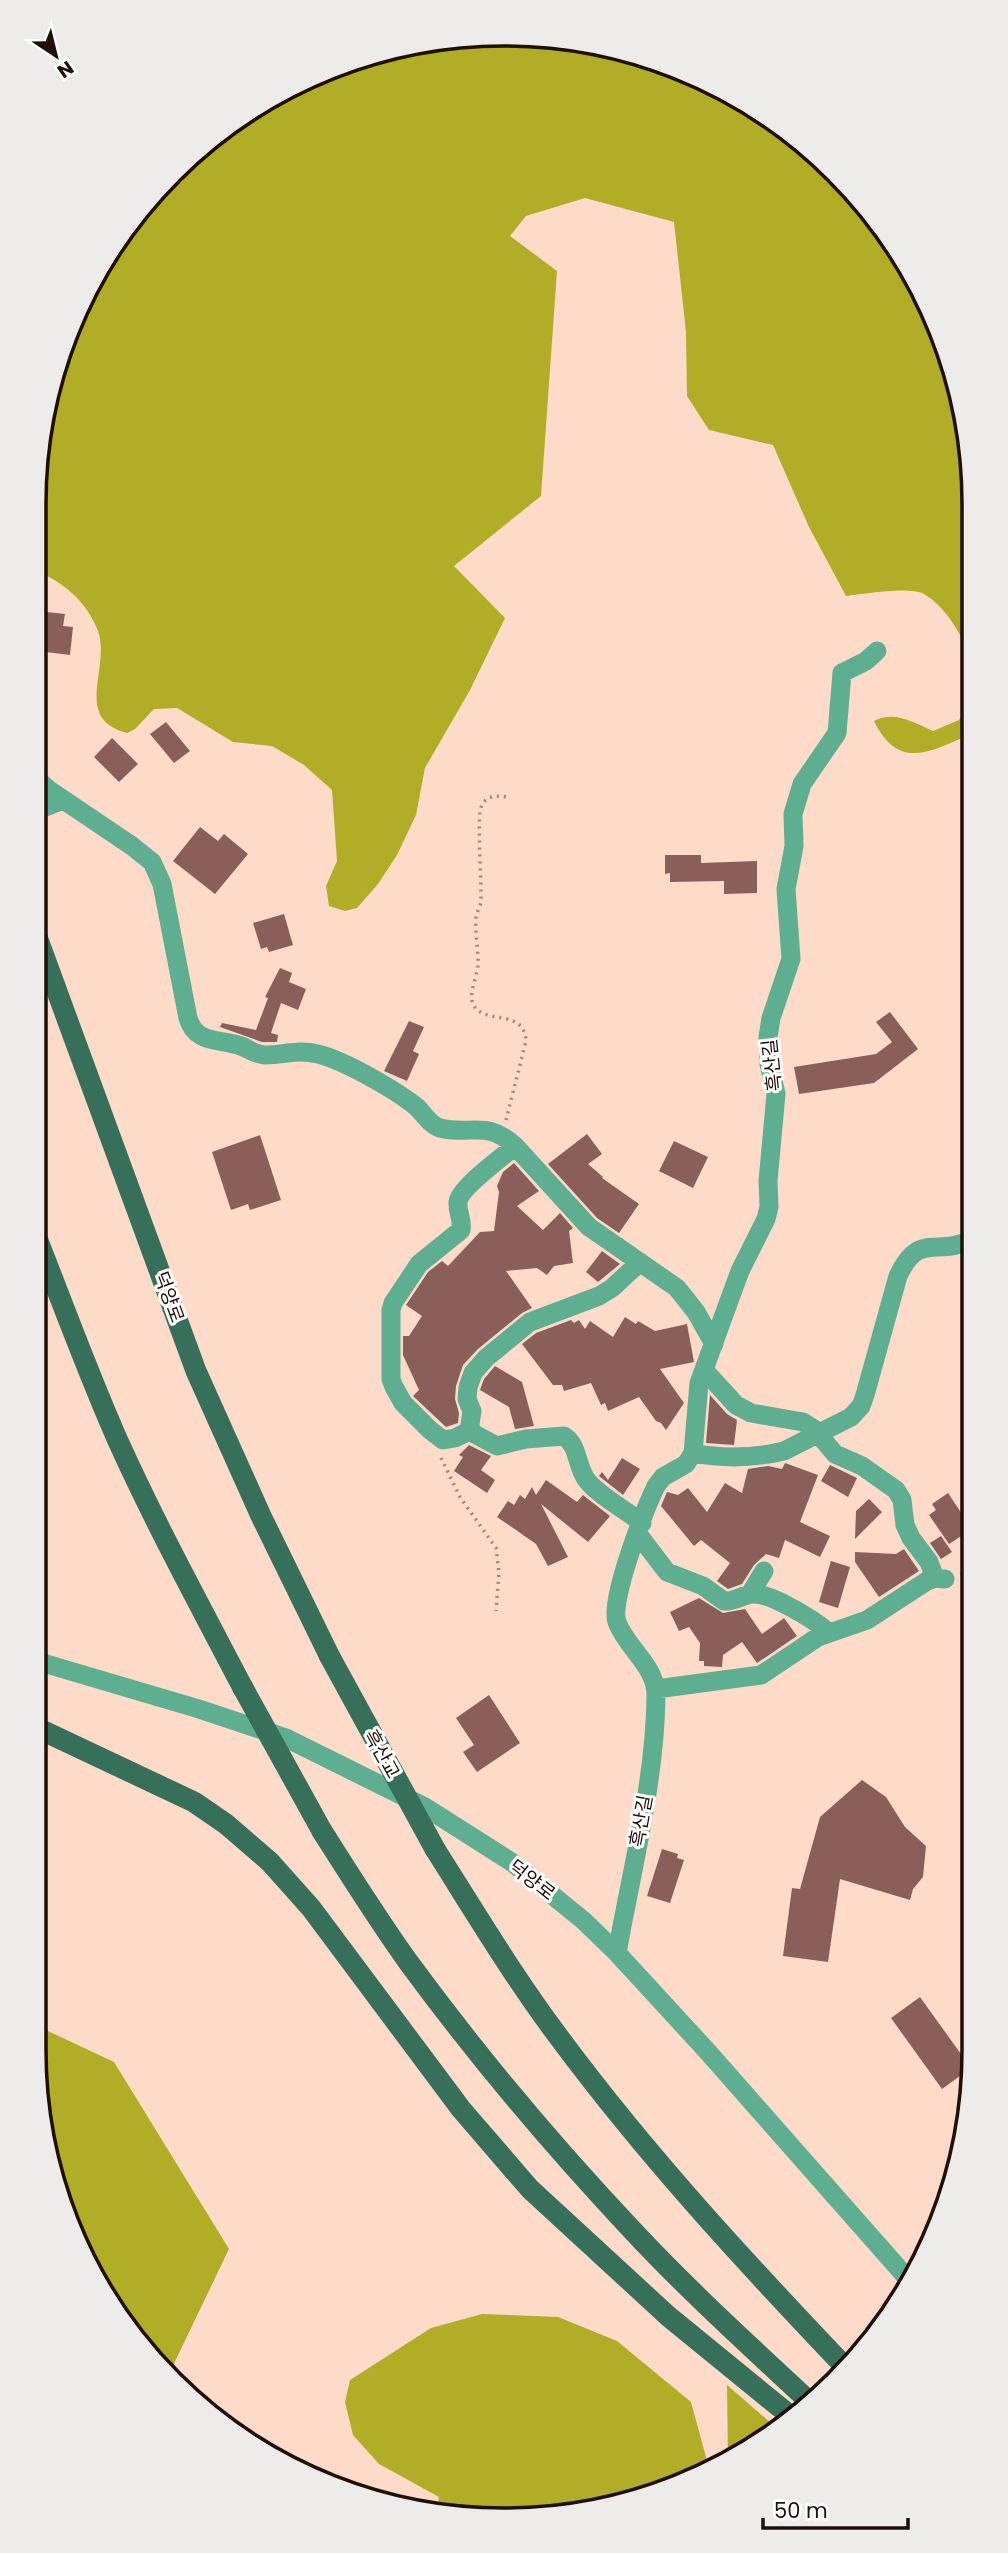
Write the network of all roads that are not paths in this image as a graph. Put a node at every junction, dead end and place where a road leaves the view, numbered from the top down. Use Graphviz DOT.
graph roads {
  1 [pos="877,651"];
  2 [pos="46,786"];
  3 [pos="63,800"];
  4 [pos="46,807"];
  5 [pos="46,961"];
  6 [pos="509,1141"];
  7 [pos="962,1243"];
  8 [pos="46,1262"];
  9 [pos="640,1262"];
  10 [pos="714,1343"];
  11 [pos="704,1370"];
  12 [pos="469,1431"];
  13 [pos="817,1434"];
  14 [pos="693,1452"];
  15 [pos="640,1528"];
  16 [pos="764,1571"];
  17 [pos="750,1594"];
  18 [pos="828,1632"];
  19 [pos="330,1657"];
  20 [pos="46,1664"];
  21 [pos="656,1689"];
  22 [pos="46,1732"];
  23 [pos="617,1953"];
  24 [pos="903,2274"];
  25 [pos="839,2361"];
  26 [pos="803,2396"];
  27 [pos="785,2411"];
  1 -- 10 [label="street, 흑산길"];
  2 -- 3 [label="street"];
  3 -- 4 [label="street"];
  3 -- 6 [label="street"];
  5 -- 19 [label="main road, 덕양로"];
  6 -- 9 [label="street"];
  6 -- 12 [label="street"];
  7 -- 13 [label="street"];
  8 -- 26 [label="main road, bridge"];
  9 -- 10 [label="street"];
  9 -- 12 [label="street"];
  10 -- 11 [label="street, 흑산길"];
  11 -- 13 [label="street"];
  11 -- 14 [label="street, 흑산길"];
  12 -- 15 [label="street"];
  13 -- 14 [label="street"];
  13 -- 18 [label="street"];
  14 -- 15 [label="street, 흑산길"];
  15 -- 17 [label="street"];
  15 -- 21 [label="street, 흑산길"];
  16 -- 17 [label="street"];
  17 -- 18 [label="street"];
  18 -- 21 [label="street"];
  19 -- 25 [label="main road, 흑산교, bridge"];
  20 -- 23 [label="street, 덕양로"];
  21 -- 23 [label="street, 흑산길"];
  22 -- 27 [label="main road"];
  23 -- 24 [label="street, 덕양로"];
}
